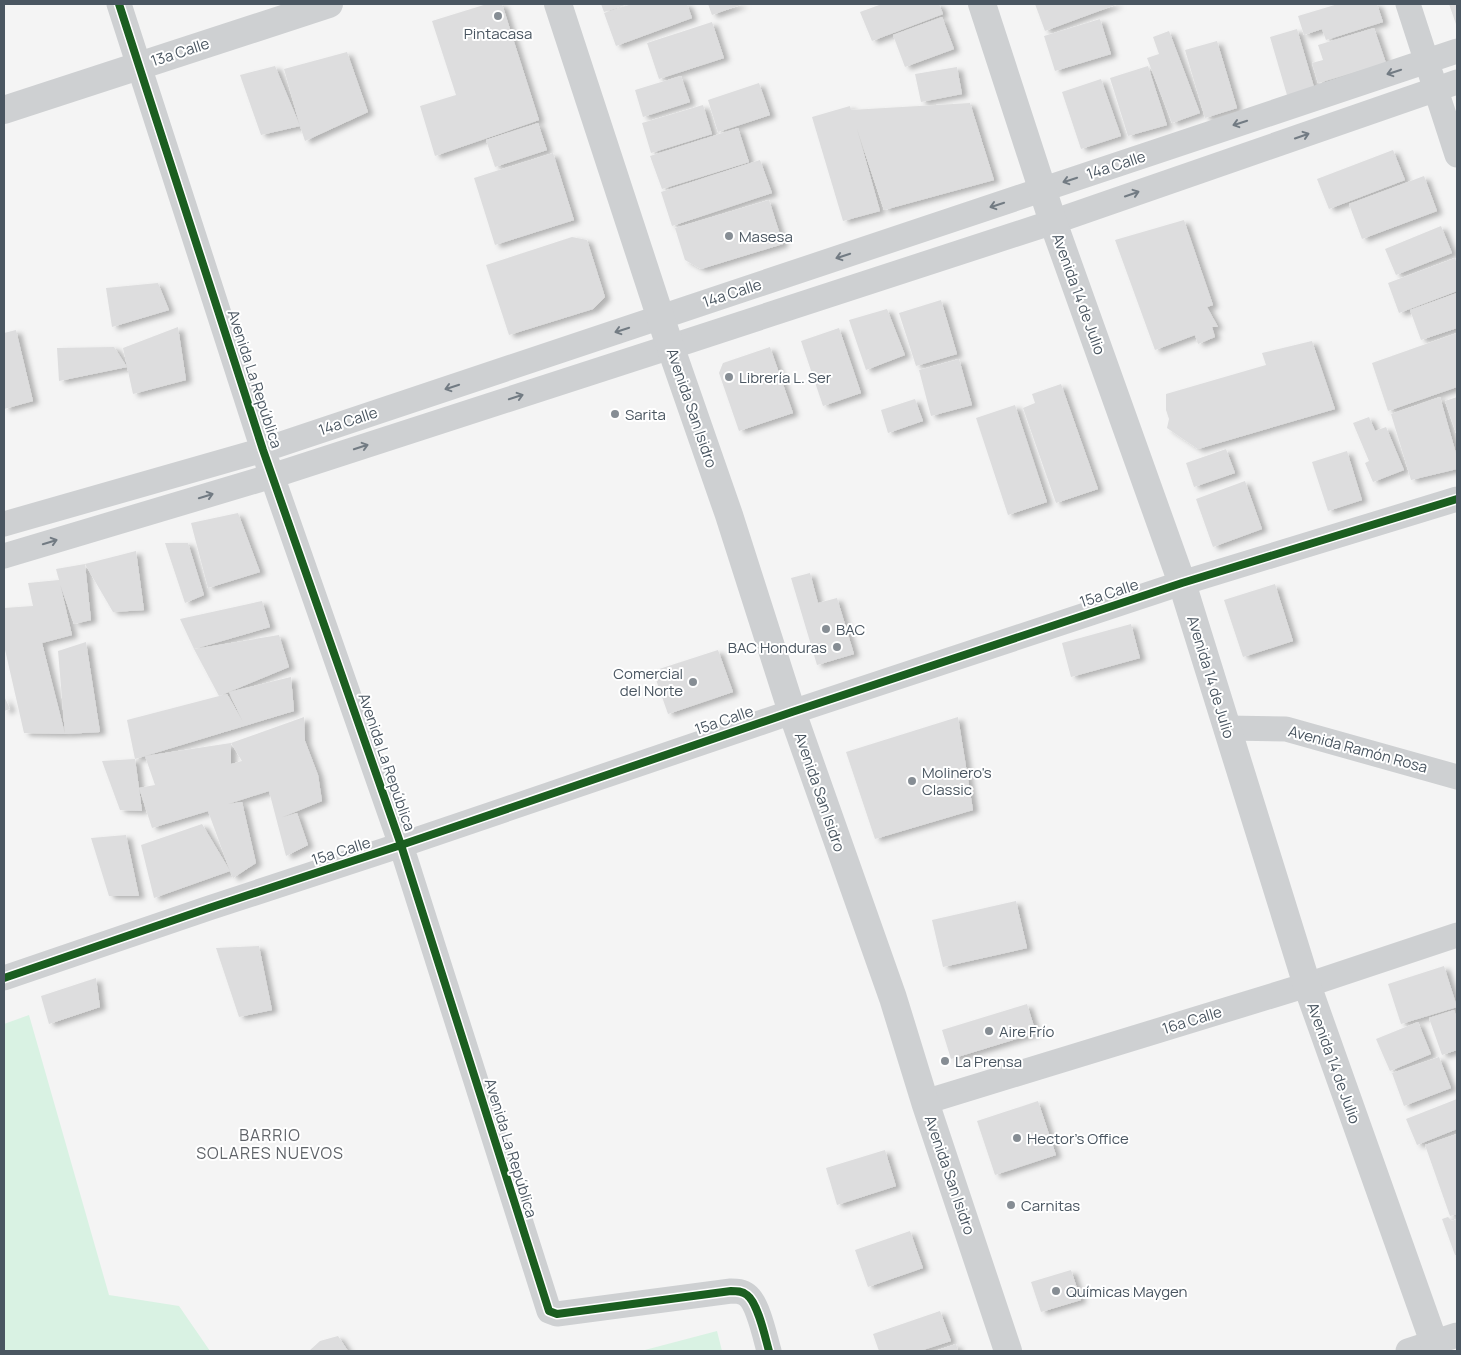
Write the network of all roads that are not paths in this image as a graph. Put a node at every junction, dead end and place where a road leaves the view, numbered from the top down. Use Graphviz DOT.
graph roads {
  1 [pos="119,4"];
  2 [pos="329,4"];
  3 [pos="558,4"];
  4 [pos="982,4"];
  5 [pos="1408,4"];
  6 [pos="1457,51"];
  7 [pos="1426,62"];
  8 [pos="138,66"];
  9 [pos="1446,86"];
  10 [pos="4,110"];
  11 [pos="1457,155"];
  12 [pos="1043,189"];
  13 [pos="1053,222"];
  14 [pos="660,317"];
  15 [pos="670,347"];
  16 [pos="263,450"];
  17 [pos="272,476"];
  18 [pos="1457,499"];
  19 [pos="4,524"];
  20 [pos="4,556"];
  21 [pos="1182,583"];
  22 [pos="792,712"];
  23 [pos="1227,728"];
  24 [pos="1457,777"];
  25 [pos="401,845"];
  26 [pos="1457,935"];
  27 [pos="4,978"];
  28 [pos="1307,985"];
  29 [pos="925,1102"];
  30 [pos="1443,1343"];
  31 [pos="769,1351"];
  32 [pos="1008,1351"];
  33 [pos="1408,1351"];
  1 -- 8 [label="street, Avenida La República"];
  2 -- 8 [label="street, 13a Calle"];
  3 -- 14 [label="street, Avenida San Isidro"];
  4 -- 12 [label="street, Avenida 14 de Julio"];
  5 -- 7 [label="street"];
  6 -- 7 [label="street, 14a Calle"];
  7 -- 9 [label="street"];
  7 -- 12 [label="street, 14a Calle, one-way"];
  8 -- 10 [label="street, 13a Calle"];
  8 -- 16 [label="street, Avenida La República"];
  9 -- 11 [label="street"];
  13 -- 9 [label="street, 14a Calle, one-way"];
  12 -- 13 [label="street, Avenida 14 de Julio"];
  12 -- 14 [label="street, 14a Calle, one-way"];
  13 -- 15 [label="street, 14a Calle"];
  13 -- 21 [label="street, Avenida 14 de Julio"];
  14 -- 15 [label="street, Avenida San Isidro"];
  14 -- 16 [label="street, 14a Calle, one-way"];
  17 -- 15 [label="street, 14a Calle, one-way"];
  15 -- 22 [label="street, Avenida San Isidro"];
  16 -- 17 [label="street, Avenida La República"];
  16 -- 19 [label="street, 14a Calle"];
  20 -- 17 [label="street, 14a Calle, one-way"];
  17 -- 25 [label="street, Avenida La República"];
  18 -- 21 [label="street, 15a Calle"];
  21 -- 22 [label="street, 15a Calle"];
  21 -- 23 [label="street, Avenida 14 de Julio"];
  22 -- 25 [label="street, 15a Calle"];
  22 -- 29 [label="street, Avenida San Isidro"];
  23 -- 24 [label="street, Avenida Ramón Rosa"];
  23 -- 28 [label="street, Avenida 14 de Julio"];
  25 -- 27 [label="street, 15a Calle"];
  25 -- 31 [label="street, Avenida La República"];
  26 -- 28 [label="street, 16a Calle"];
  28 -- 29 [label="street, 16a Calle"];
  28 -- 30 [label="street, Avenida 14 de Julio"];
  29 -- 32 [label="street, Avenida San Isidro"];
  30 -- 33 [label="street"];
}
